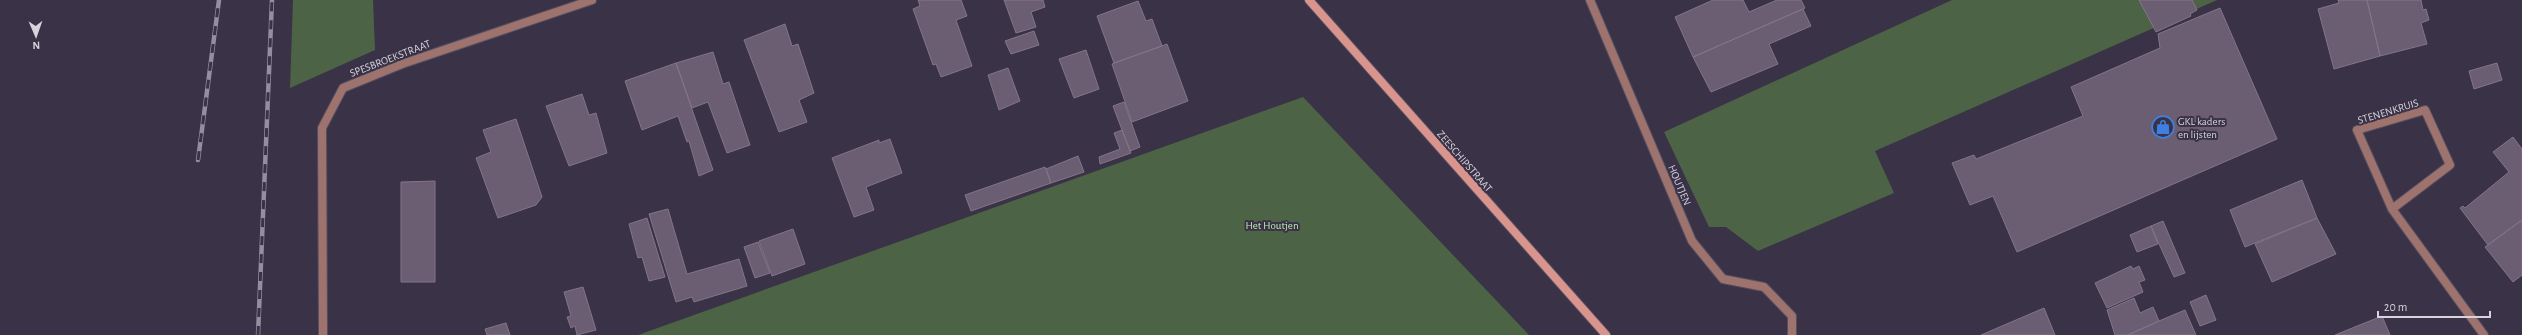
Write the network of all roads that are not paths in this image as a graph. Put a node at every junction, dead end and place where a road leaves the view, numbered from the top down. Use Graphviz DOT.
graph roads {
  1 [pos="592,0"];
  2 [pos="1309,0"];
  3 [pos="1590,0"];
  4 [pos="2392,209"];
  5 [pos="323,335"];
  6 [pos="1606,335"];
  7 [pos="1792,335"];
  8 [pos="2484,335"];
  1 -- 5 [label="street, SPESBROEKSTRAAT"];
  2 -- 6 [label="main road, ZEESCHIPSTRAAT"];
  3 -- 7 [label="street, HOUTJEN"];
  4 -- 4 [label="street, STENENKRUIS"];
  4 -- 8 [label="street, STENENKRUIS"];
}
